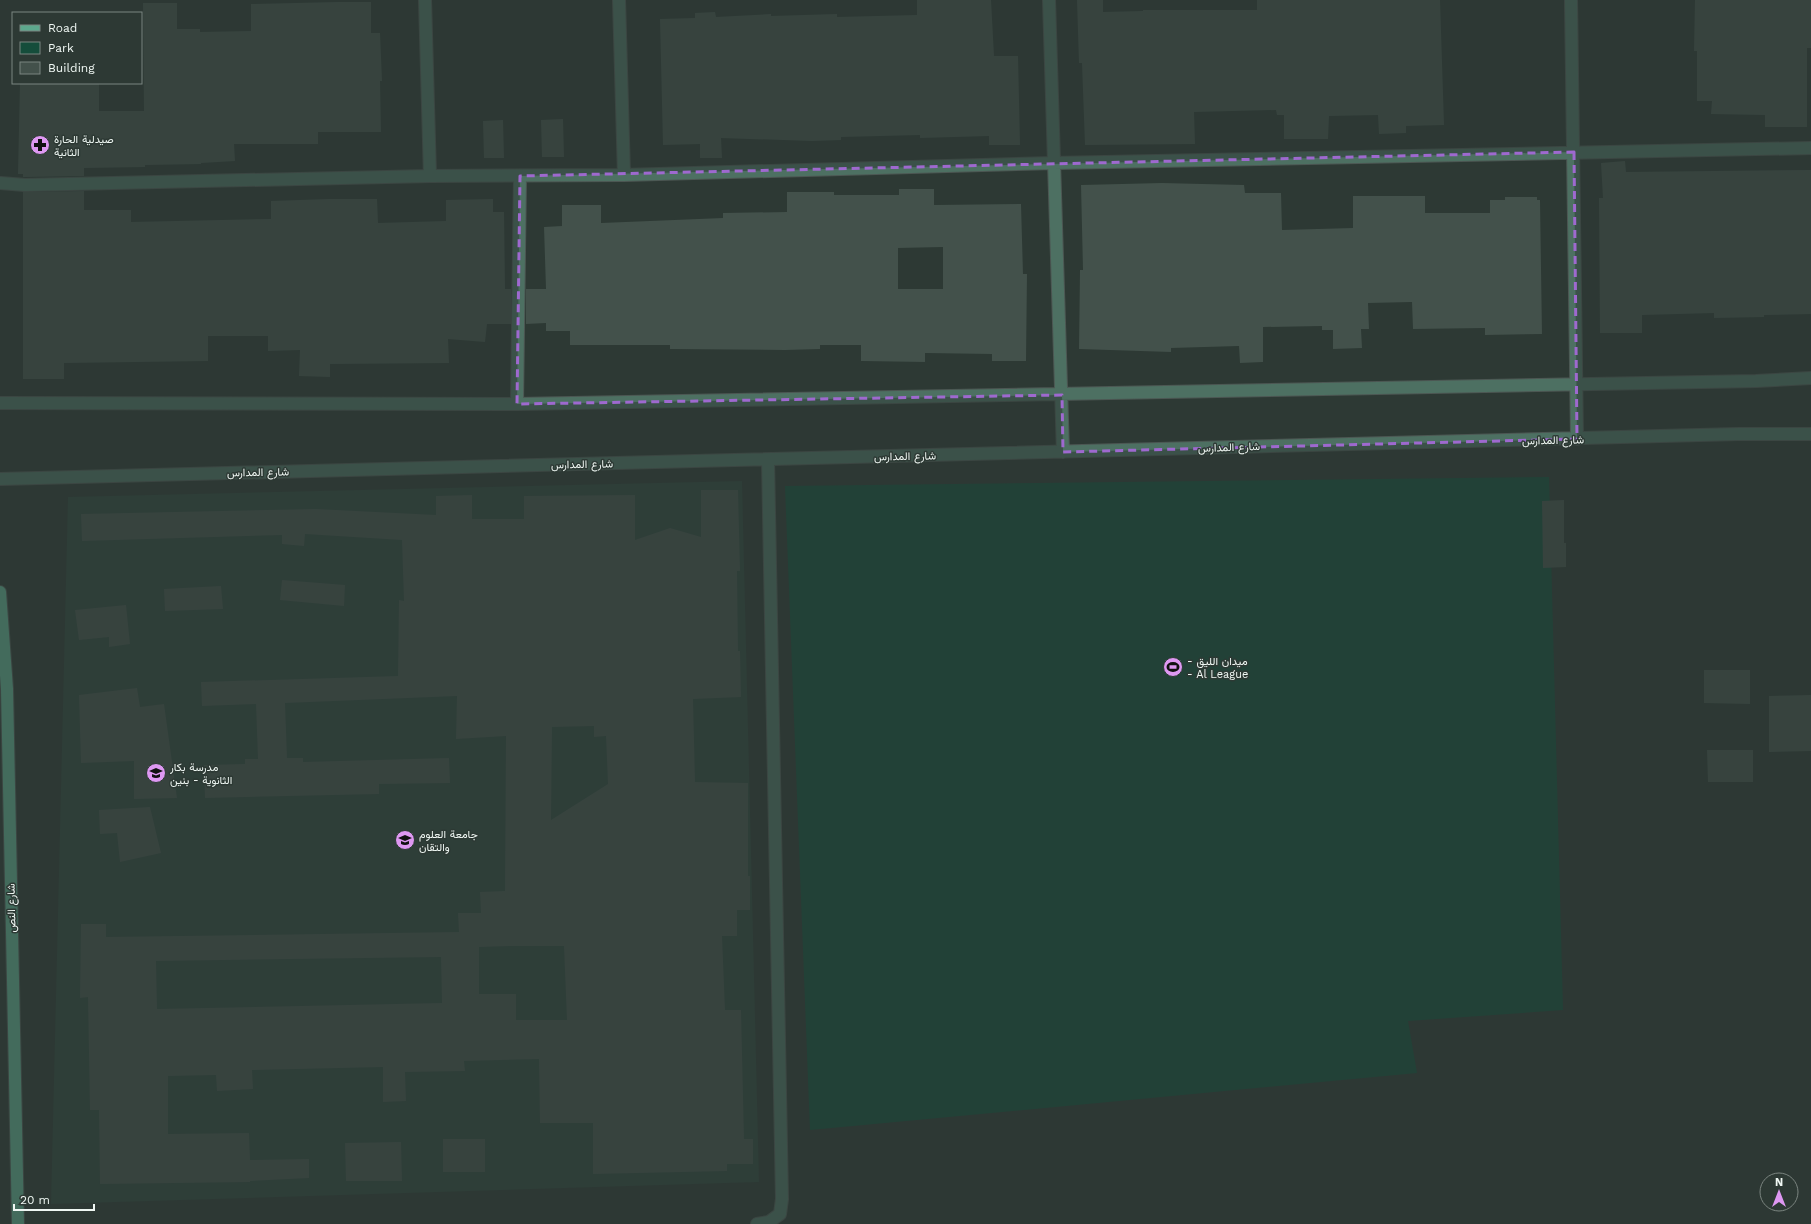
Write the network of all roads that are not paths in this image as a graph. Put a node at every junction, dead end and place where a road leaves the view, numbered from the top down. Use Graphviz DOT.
graph roads {
  1 [pos="425,0"];
  2 [pos="620,0"];
  3 [pos="1049,0"];
  4 [pos="1571,0"];
  5 [pos="1811,148"];
  6 [pos="1574,152"];
  7 [pos="1054,163"];
  8 [pos="624,175"];
  9 [pos="430,176"];
  10 [pos="520,176"];
  11 [pos="0,183"];
  12 [pos="1811,378"];
  13 [pos="1577,385"];
  14 [pos="1062,395"];
  15 [pos="0,404"];
  16 [pos="517,404"];
  17 [pos="1811,434"];
  18 [pos="1577,439"];
  19 [pos="1063,452"];
  20 [pos="768,460"];
  21 [pos="0,479"];
  22 [pos="0,592"];
  23 [pos="18,1224"];
  24 [pos="757,1224"];
  1 -- 9 [label="street"];
  2 -- 8 [label="street"];
  3 -- 7 [label="street"];
  4 -- 6 [label="street"];
  5 -- 6 [label="street"];
  6 -- 7 [label="street"];
  6 -- 13 [label="street"];
  7 -- 8 [label="street"];
  7 -- 14 [label="street"];
  8 -- 10 [label="street"];
  9 -- 10 [label="street"];
  9 -- 11 [label="street"];
  10 -- 16 [label="street"];
  12 -- 13 [label="street"];
  13 -- 14 [label="street"];
  13 -- 18 [label="street"];
  14 -- 16 [label="street"];
  14 -- 19 [label="street"];
  15 -- 16 [label="street"];
  17 -- 18 [label="street, شارع المدارس"];
  18 -- 19 [label="street, شارع المدارس"];
  19 -- 20 [label="street, شارع المدارس"];
  20 -- 21 [label="street, شارع المدارس"];
  20 -- 24 [label="street"];
  22 -- 23 [label="main road, شارع النص"];
}
